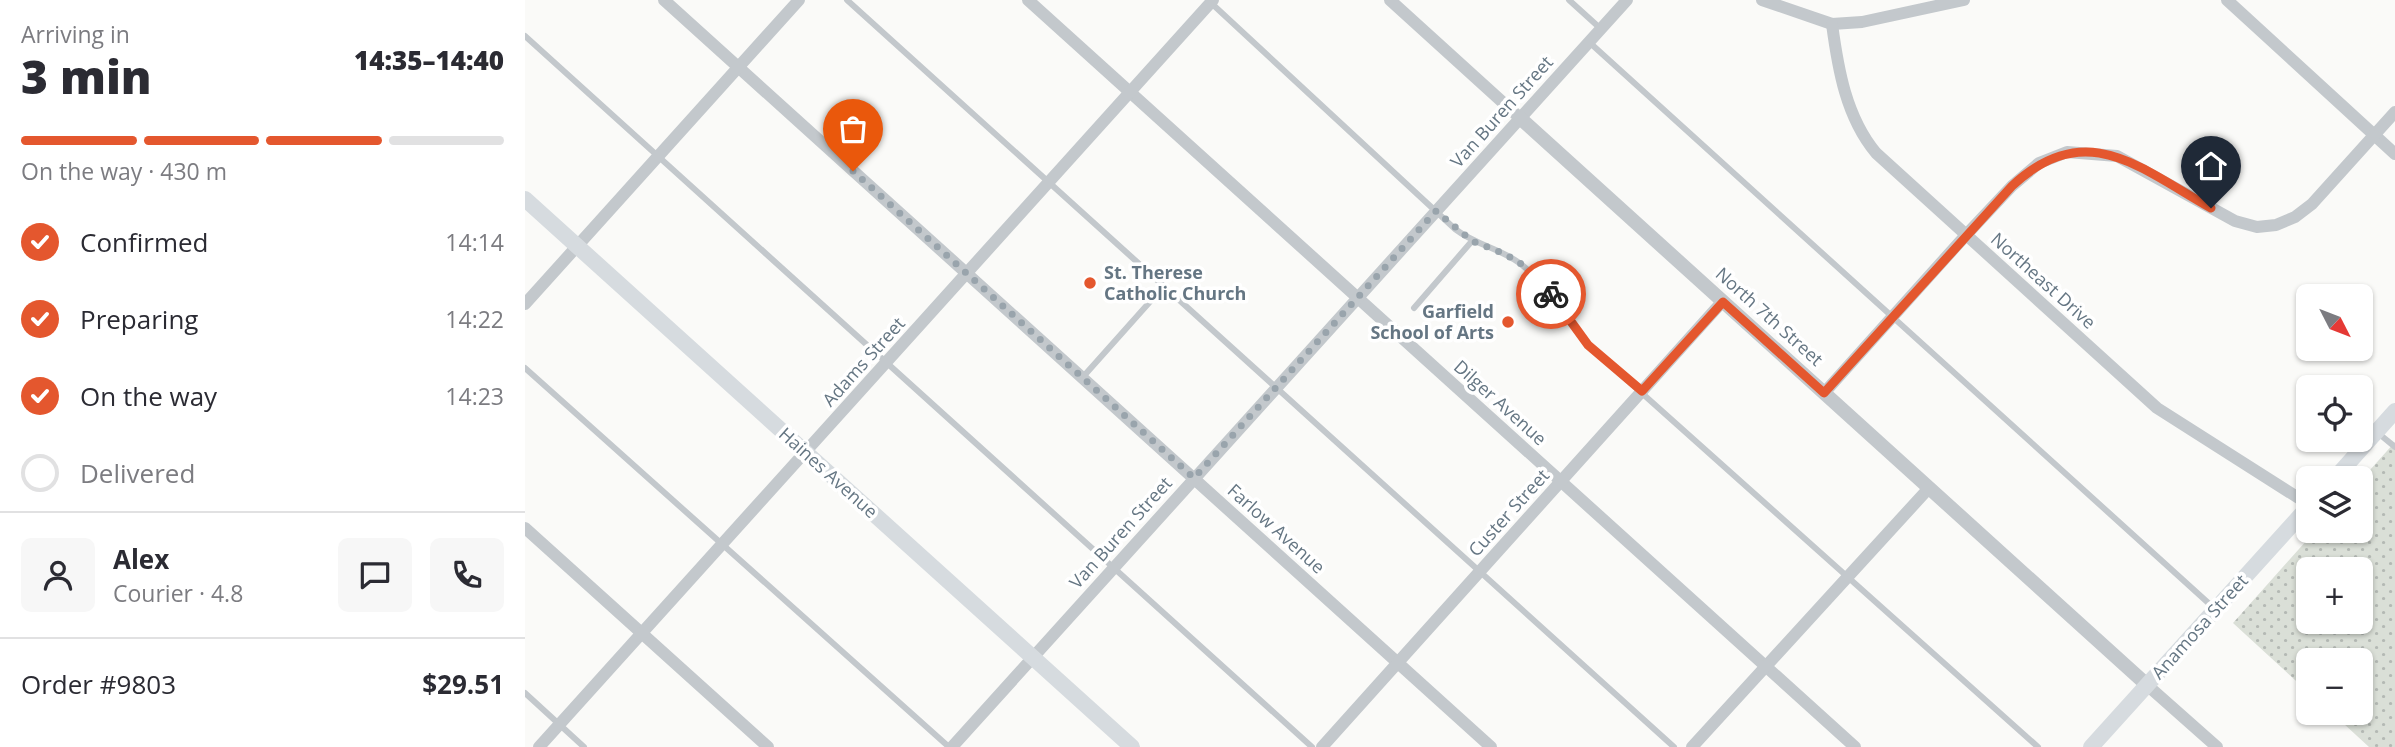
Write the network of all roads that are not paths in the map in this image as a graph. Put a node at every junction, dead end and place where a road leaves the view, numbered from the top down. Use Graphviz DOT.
graph roads {
  1 [pos="664,0"];
  2 [pos="799,0"];
  3 [pos="847,0"];
  4 [pos="1028,0"];
  5 [pos="1390,0"];
  6 [pos="1569,0"];
  7 [pos="1627,0"];
  8 [pos="1762,0"];
  9 [pos="1964,0"];
  10 [pos="2227,0"];
  11 [pos="1210,1"];
  12 [pos="1832,24"];
  13 [pos="1601,29"];
  14 [pos="525,36"];
  15 [pos="1589,42"];
  16 [pos="739,67"];
  17 [pos="1130,92"];
  18 [pos="2395,112"];
  19 [pos="1520,118"];
  20 [pos="2374,135"];
  21 [pos="2395,153"];
  22 [pos="658,157"];
  23 [pos="1049,181"];
  24 [pos="525,199"];
  25 [pos="1436,211"];
  26 [pos="1966,235"];
  27 [pos="1472,241"];
  28 [pos="577,246"];
  29 [pos="966,274"];
  30 [pos="1164,286"];
  31 [pos="1357,298"];
  32 [pos="1723,302"];
  33 [pos="525,304"];
  34 [pos="1414,308"];
  35 [pos="1893,316"];
  36 [pos="886,363"];
  37 [pos="525,368"];
  38 [pos="1082,378"];
  39 [pos="1275,388"];
  40 [pos="1642,391"];
  41 [pos="1824,393"];
  42 [pos="2395,411"];
  43 [pos="2377,432"];
  44 [pos="2395,447"];
  45 [pos="806,453"];
  46 [pos="2346,466"];
  47 [pos="1194,478"];
  48 [pos="1561,482"];
  49 [pos="1929,488"];
  50 [pos="2296,498"];
  51 [pos="2296,519"];
  52 [pos="525,528"];
  53 [pos="722,545"];
  54 [pos="1114,567"];
  55 [pos="1480,571"];
  56 [pos="1848,576"];
  57 [pos="2215,609"];
  58 [pos="642,634"];
  59 [pos="1032,657"];
  60 [pos="1397,663"];
  61 [pos="1766,666"];
  62 [pos="2147,685"];
  63 [pos="525,694"];
  64 [pos="560,725"];
  65 [pos="540,747"];
  66 [pos="584,747"];
  67 [pos="768,747"];
  68 [pos="950,747"];
  69 [pos="1132,747"];
  70 [pos="1311,747"];
  71 [pos="1322,747"];
  72 [pos="1491,747"];
  73 [pos="1674,747"];
  74 [pos="1692,747"];
  75 [pos="1855,747"];
  76 [pos="2038,747"];
  77 [pos="2091,747"];
  78 [pos="2217,747"];
  1 -- 16 [label="street, Farlow Avenue"];
  2 -- 16 [label="street"];
  3 -- 23 [label="lane"];
  4 -- 17 [label="street, Dilger Avenue"];
  5 -- 19 [label="street, North 7th Street"];
  6 -- 13 [label="lane"];
  7 -- 13 [label="street, Van Buren Street"];
  8 -- 12 [label="street"];
  9 -- 12 [label="street"];
  10 -- 20 [label="street"];
  11 -- 17 [label="street, Adams Street"];
  11 -- 25 [label="lane"];
  12 -- 26 [label="street, Northeast Drive"];
  13 -- 15 [label="street, Van Buren Street"];
  14 -- 22 [label="lane"];
  15 -- 19 [label="street, Van Buren Street"];
  15 -- 35 [label="lane"];
  16 -- 22 [label="street"];
  16 -- 29 [label="street, Farlow Avenue"];
  17 -- 23 [label="street, Adams Street"];
  17 -- 31 [label="street, Dilger Avenue"];
  18 -- 20 [label="street"];
  19 -- 25 [label="street, Van Buren Street"];
  19 -- 32 [label="street, North 7th Street"];
  20 -- 21 [label="street"];
  20 -- 26 [label="street"];
  22 -- 28 [label="street"];
  22 -- 36 [label="lane"];
  23 -- 29 [label="street, Adams Street"];
  23 -- 30 [label="lane"];
  24 -- 28 [label="main road, Haines Avenue"];
  25 -- 27 [label="lane"];
  25 -- 31 [label="street, Van Buren Street"];
  26 -- 35 [label="street"];
  26 -- 50 [label="street, Northeast Drive"];
  27 -- 34 [label="lane"];
  27 -- 40 [label="lane"];
  28 -- 33 [label="street"];
  28 -- 45 [label="main road, Haines Avenue"];
  29 -- 36 [label="street, Adams Street"];
  29 -- 38 [label="street, Farlow Avenue"];
  30 -- 38 [label="lane"];
  30 -- 39 [label="lane"];
  31 -- 39 [label="street, Van Buren Street"];
  31 -- 48 [label="street, Dilger Avenue"];
  32 -- 40 [label="street, Custer Street"];
  32 -- 41 [label="street, North 7th Street"];
  35 -- 41 [label="street"];
  35 -- 57 [label="lane"];
  36 -- 45 [label="street, Adams Street"];
  36 -- 54 [label="lane"];
  37 -- 53 [label="lane"];
  38 -- 47 [label="street, Farlow Avenue"];
  39 -- 47 [label="street, Van Buren Street"];
  39 -- 55 [label="lane"];
  40 -- 48 [label="street, Custer Street"];
  40 -- 56 [label="lane"];
  41 -- 49 [label="street, North 7th Street"];
  42 -- 43 [label="main road"];
  43 -- 44 [label="lane"];
  43 -- 46 [label="main road"];
  45 -- 53 [label="street, Adams Street"];
  45 -- 59 [label="main road, Haines Avenue"];
  47 -- 54 [label="street, Van Buren Street"];
  47 -- 60 [label="street, Farlow Avenue"];
  48 -- 55 [label="street, Custer Street"];
  48 -- 61 [label="street, Dilger Avenue"];
  49 -- 56 [label="street"];
  49 -- 62 [label="street, North 7th Street"];
  51 -- 57 [label="main road, Anamosa Street"];
  52 -- 58 [label="street"];
  53 -- 58 [label="street, Adams Street"];
  53 -- 68 [label="lane"];
  54 -- 59 [label="street, Van Buren Street"];
  54 -- 70 [label="lane"];
  55 -- 60 [label="street, Custer Street"];
  55 -- 73 [label="lane"];
  56 -- 61 [label="street"];
  56 -- 76 [label="lane"];
  57 -- 62 [label="main road, Anamosa Street"];
  58 -- 64 [label="street, Adams Street"];
  58 -- 67 [label="street"];
  59 -- 68 [label="street, Van Buren Street"];
  59 -- 69 [label="main road, Haines Avenue"];
  60 -- 71 [label="street, Custer Street"];
  60 -- 72 [label="street, Farlow Avenue"];
  61 -- 74 [label="street"];
  61 -- 75 [label="street, Dilger Avenue"];
  62 -- 77 [label="main road, Anamosa Street"];
  62 -- 78 [label="street, North 7th Street"];
  63 -- 64 [label="lane"];
  64 -- 65 [label="street, Adams Street"];
  64 -- 66 [label="lane"];
}
